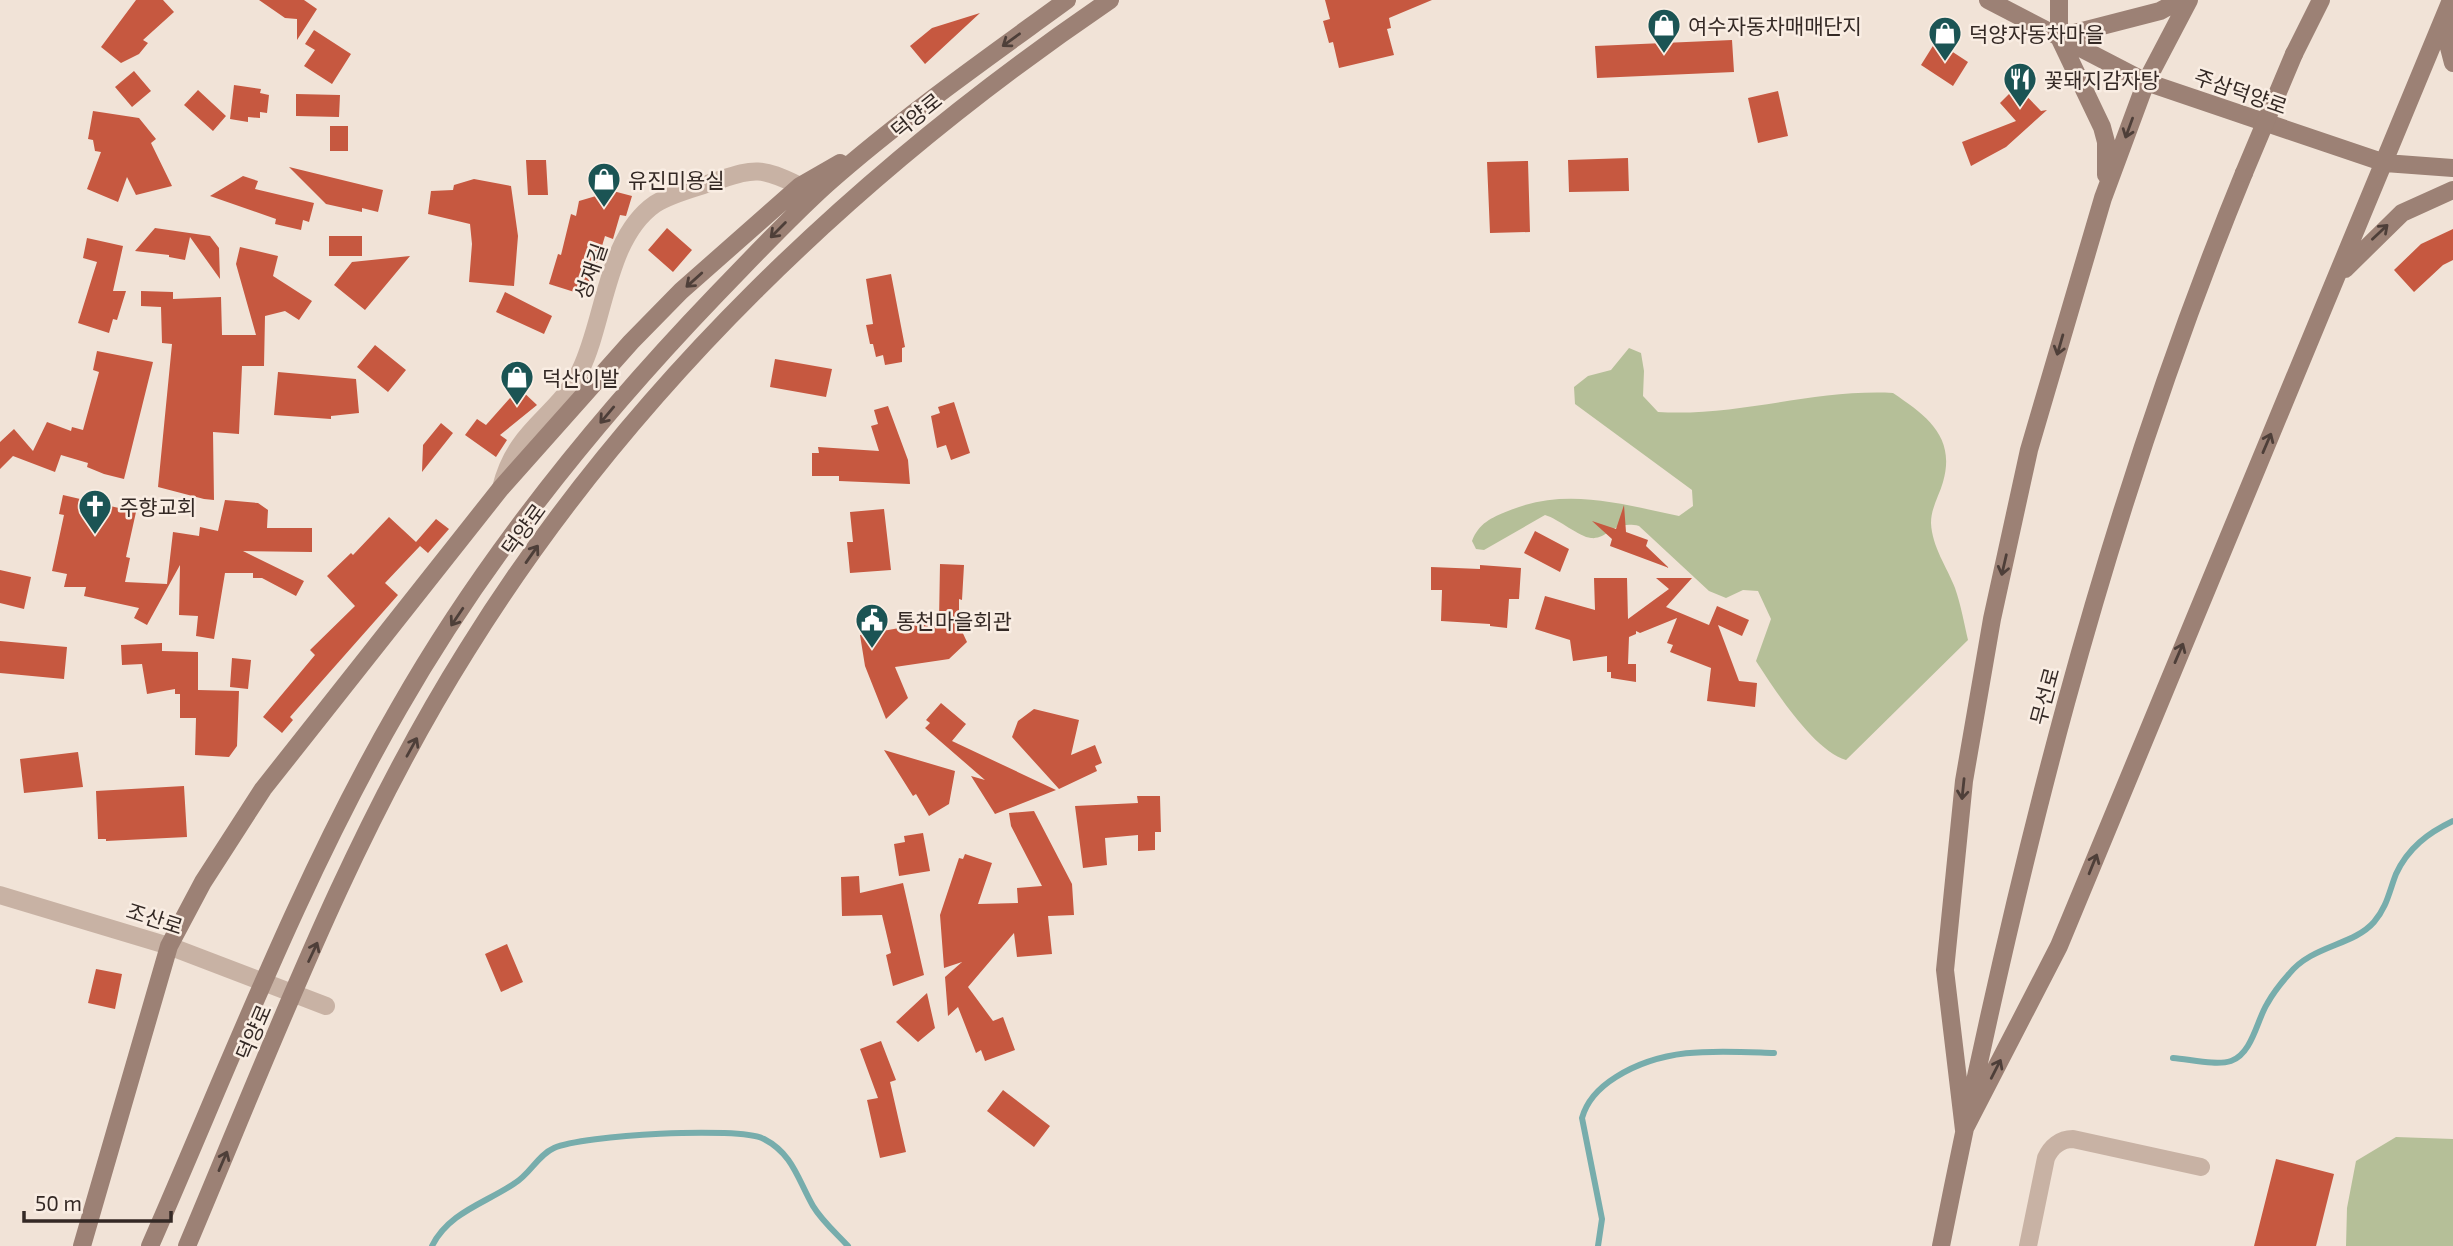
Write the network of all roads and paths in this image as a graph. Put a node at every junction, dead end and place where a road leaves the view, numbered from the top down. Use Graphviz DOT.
graph roads {
  1 [pos="1066,0"];
  2 [pos="1110,0"];
  3 [pos="1989,0"];
  4 [pos="2059,0"];
  5 [pos="2180,0"];
  6 [pos="2189,0"];
  7 [pos="2321,0"];
  8 [pos="2450,3"];
  9 [pos="2059,37"];
  10 [pos="2453,63"];
  11 [pos="2146,82"];
  12 [pos="2385,163"];
  13 [pos="2453,168"];
  14 [pos="2453,190"];
  15 [pos="806,192"];
  16 [pos="2103,198"];
  17 [pos="2334,282"];
  18 [pos="501,488"];
  19 [pos="0,895"];
  20 [pos="169,946"];
  21 [pos="266,981"];
  22 [pos="294,993"];
  23 [pos="326,1006"];
  24 [pos="1964,1130"];
  25 [pos="2201,1167"];
  26 [pos="82,1246"];
  27 [pos="150,1246"];
  28 [pos="187,1246"];
  29 [pos="1941,1246"];
  30 [pos="2028,1246"];
  1 -- 15 [label="street, 덕양로, one-way"];
  22 -- 2 [label="street, 덕양로, one-way"];
  3 -- 9 [label="street, 주삼덕양로"];
  4 -- 9 [label="street"];
  5 -- 9 [label="street"];
  6 -- 11 [label="street"];
  7 -- 24 [label="street, 무선로, bridge"];
  8 -- 10 [label="street"];
  8 -- 12 [label="street"];
  9 -- 11 [label="street, 주삼덕양로"];
  9 -- 16 [label="street"];
  11 -- 12 [label="street, 주삼덕양로"];
  11 -- 16 [label="street, one-way"];
  12 -- 13 [label="street, 주삼덕양로"];
  12 -- 17 [label="street"];
  17 -- 14 [label="street, one-way"];
  15 -- 18 [label="street, 덕양로, one-way"];
  15 -- 18 [label="street, 성재길"];
  15 -- 21 [label="street, 덕양로, one-way"];
  16 -- 24 [label="street, one-way"];
  24 -- 17 [label="street, one-way"];
  18 -- 20 [label="street, 덕양로"];
  19 -- 20 [label="street, 조산로"];
  20 -- 21 [label="street, 조산로"];
  20 -- 26 [label="street, 덕양로"];
  21 -- 22 [label="street, 조산로"];
  21 -- 27 [label="street, 덕양로"];
  22 -- 23 [label="street, 조산로"];
  28 -- 22 [label="street, 덕양로, one-way"];
  24 -- 29 [label="street, 무선로"];
  25 -- 30 [label="street"];
}
